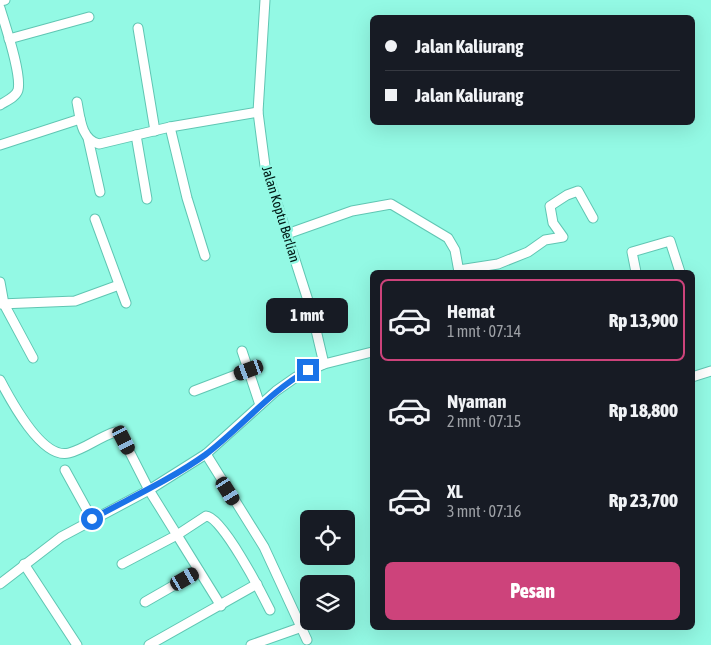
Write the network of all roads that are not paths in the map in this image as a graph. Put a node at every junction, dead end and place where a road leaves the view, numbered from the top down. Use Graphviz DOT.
graph roads {
  1 [pos="5,0"];
  2 [pos="265,0"];
  3 [pos="0,1"];
  4 [pos="0,8"];
  5 [pos="89,17"];
  6 [pos="138,28"];
  7 [pos="9,38"];
  8 [pos="77,102"];
  9 [pos="0,105"];
  10 [pos="258,112"];
  11 [pos="80,118"];
  12 [pos="170,127"];
  13 [pos="155,131"];
  14 [pos="136,134"];
  15 [pos="88,138"];
  16 [pos="0,145"];
  17 [pos="100,192"];
  18 [pos="148,199"];
  19 [pos="593,218"];
  20 [pos="96,219"];
  21 [pos="287,234"];
  22 [pos="205,256"];
  23 [pos="498,268"];
  24 [pos="459,270"];
  25 [pos="472,270"];
  26 [pos="636,270"];
  27 [pos="679,270"];
  28 [pos="0,282"];
  29 [pos="119,285"];
  30 [pos="126,303"];
  31 [pos="2,304"];
  32 [pos="242,351"];
  33 [pos="370,352"];
  34 [pos="33,358"];
  35 [pos="324,364"];
  36 [pos="249,370"];
  37 [pos="711,372"];
  38 [pos="695,376"];
  39 [pos="0,380"];
  40 [pos="194,391"];
  41 [pos="260,406"];
  42 [pos="206,454"];
  43 [pos="65,470"];
  44 [pos="149,490"];
  45 [pos="92,519"];
  46 [pos="177,535"];
  47 [pos="24,564"];
  48 [pos="122,564"];
  49 [pos="199,571"];
  50 [pos="0,584"];
  51 [pos="257,584"];
  52 [pos="145,602"];
  53 [pos="221,606"];
  54 [pos="270,610"];
  55 [pos="300,623"];
  56 [pos="300,628"];
  57 [pos="303,630"];
  58 [pos="307,640"];
  59 [pos="77,645"];
  60 [pos="149,645"];
  61 [pos="252,645"];
  1 -- 3 [label="street"];
  2 -- 10 [label="street, Jalan Koptu Berlian"];
  4 -- 7 [label="street"];
  5 -- 7 [label="street"];
  6 -- 13 [label="street"];
  7 -- 9 [label="street"];
  8 -- 11 [label="street"];
  10 -- 12 [label="street"];
  10 -- 21 [label="street, Jalan Koptu Berlian"];
  11 -- 15 [label="street"];
  11 -- 16 [label="street"];
  12 -- 13 [label="street"];
  12 -- 22 [label="street"];
  13 -- 14 [label="street"];
  14 -- 15 [label="street"];
  14 -- 18 [label="street"];
  15 -- 17 [label="street"];
  19 -- 23 [label="street"];
  20 -- 29 [label="street"];
  21 -- 24 [label="street"];
  21 -- 35 [label="street, Jalan Koptu Berlian"];
  23 -- 25 [label="street"];
  26 -- 27 [label="street"];
  28 -- 31 [label="street"];
  29 -- 30 [label="street"];
  29 -- 31 [label="street"];
  31 -- 34 [label="street"];
  32 -- 36 [label="street"];
  33 -- 35 [label="street"];
  35 -- 41 [label="street"];
  36 -- 40 [label="street"];
  36 -- 41 [label="street"];
  37 -- 38 [label="street"];
  39 -- 44 [label="street"];
  41 -- 42 [label="street"];
  42 -- 44 [label="street"];
  42 -- 55 [label="street"];
  43 -- 45 [label="street"];
  44 -- 45 [label="street"];
  44 -- 46 [label="street"];
  45 -- 47 [label="street"];
  46 -- 48 [label="street"];
  46 -- 49 [label="street"];
  46 -- 51 [label="street"];
  47 -- 50 [label="street"];
  47 -- 59 [label="street"];
  49 -- 52 [label="street"];
  49 -- 53 [label="street"];
  51 -- 53 [label="street"];
  51 -- 54 [label="street"];
  53 -- 60 [label="street"];
  56 -- 61 [label="street"];
  57 -- 58 [label="street"];
}
